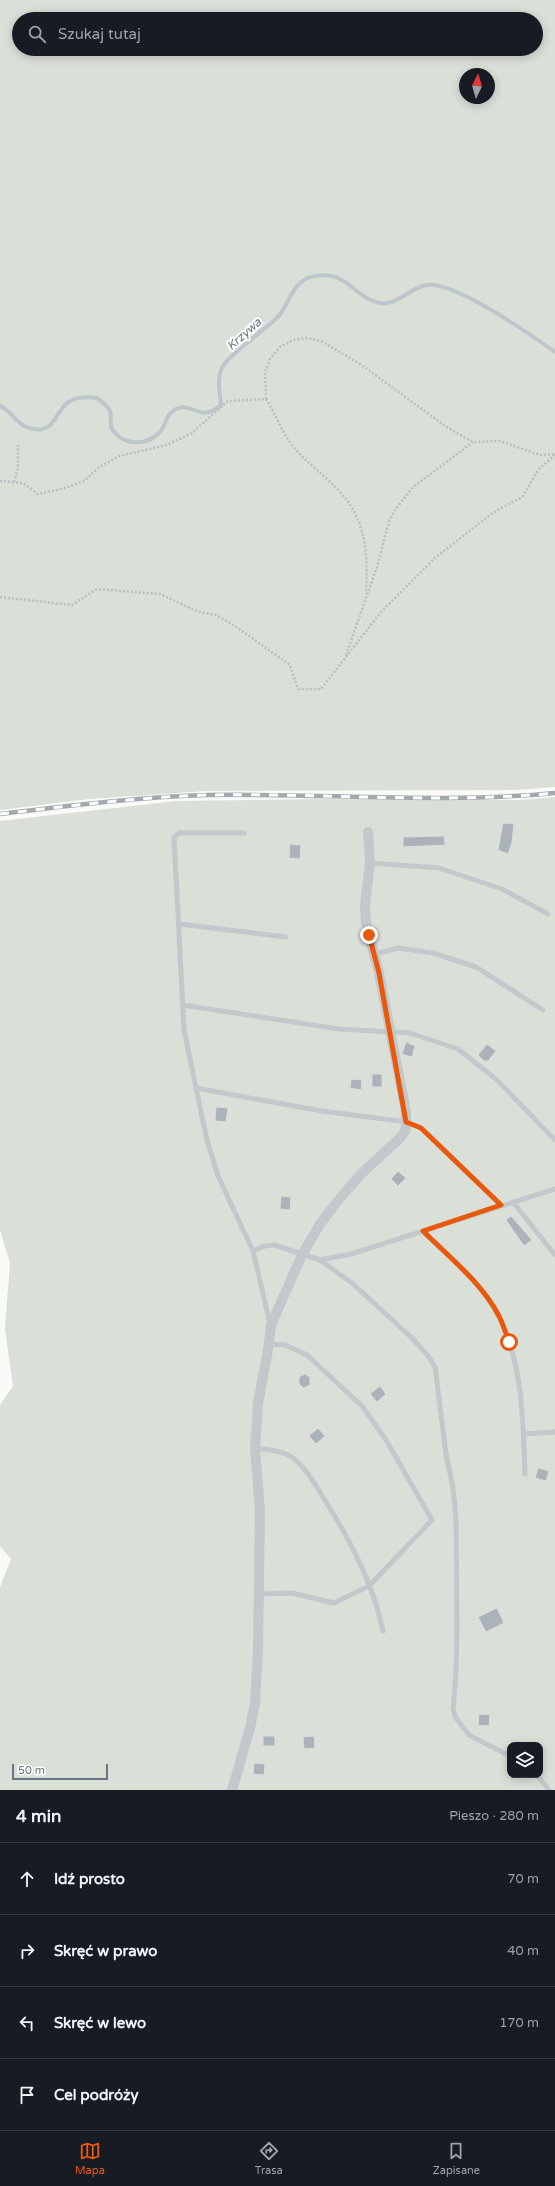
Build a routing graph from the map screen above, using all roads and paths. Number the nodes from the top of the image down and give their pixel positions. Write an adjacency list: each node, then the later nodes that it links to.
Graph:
1 (266, 399): 2 (path); 6 (path); 8 (path)
2 (472, 442): 4 (path); 8 (path)
3 (18, 445): 6 (path)
4 (555, 455): 9 (path)
5 (0, 481): 6 (path)
6 (14, 482)
7 (0, 597): 9 (path)
8 (366, 598): 9 (path)
9 (346, 657)
10 (368, 832): 12 (street)
11 (244, 833): 14 (lane)
12 (370, 863): 13 (lane); 16 (street)
13 (548, 914)
14 (179, 924): 15 (lane); 17 (lane)
15 (286, 937)
16 (375, 954): 18 (lane); 19 (street)
17 (183, 1005): 19 (lane); 20 (lane)
18 (543, 1010)
19 (390, 1031): 21 (street); 22 (lane)
20 (196, 1088): 21 (lane); 27 (lane)
21 (406, 1122): 25 (lane); 29 (street)
22 (555, 1140)
23 (555, 1189): 24 (lane)
24 (513, 1202): 25 (lane); 28 (lane)
25 (501, 1205): 26 (lane)
26 (423, 1231): 30 (lane); 34 (lane)
27 (253, 1251): 29 (lane); 31 (lane)
28 (555, 1254)
29 (302, 1255): 30 (lane); 31 (street)
30 (320, 1260): 40 (lane)
31 (271, 1324): 32 (street)
32 (269, 1344): 35 (street); 37 (lane)
33 (555, 1432): 34 (lane)
34 (524, 1434): 36 (lane)
35 (255, 1448): 37 (lane); 38 (street)
36 (525, 1474)
37 (369, 1586): 38 (lane); 39 (lane)
38 (259, 1594): 42 (street)
39 (384, 1630)
40 (507, 1754)
41 (539, 1778): 43 (lane)
42 (232, 1790)
43 (549, 1790)

